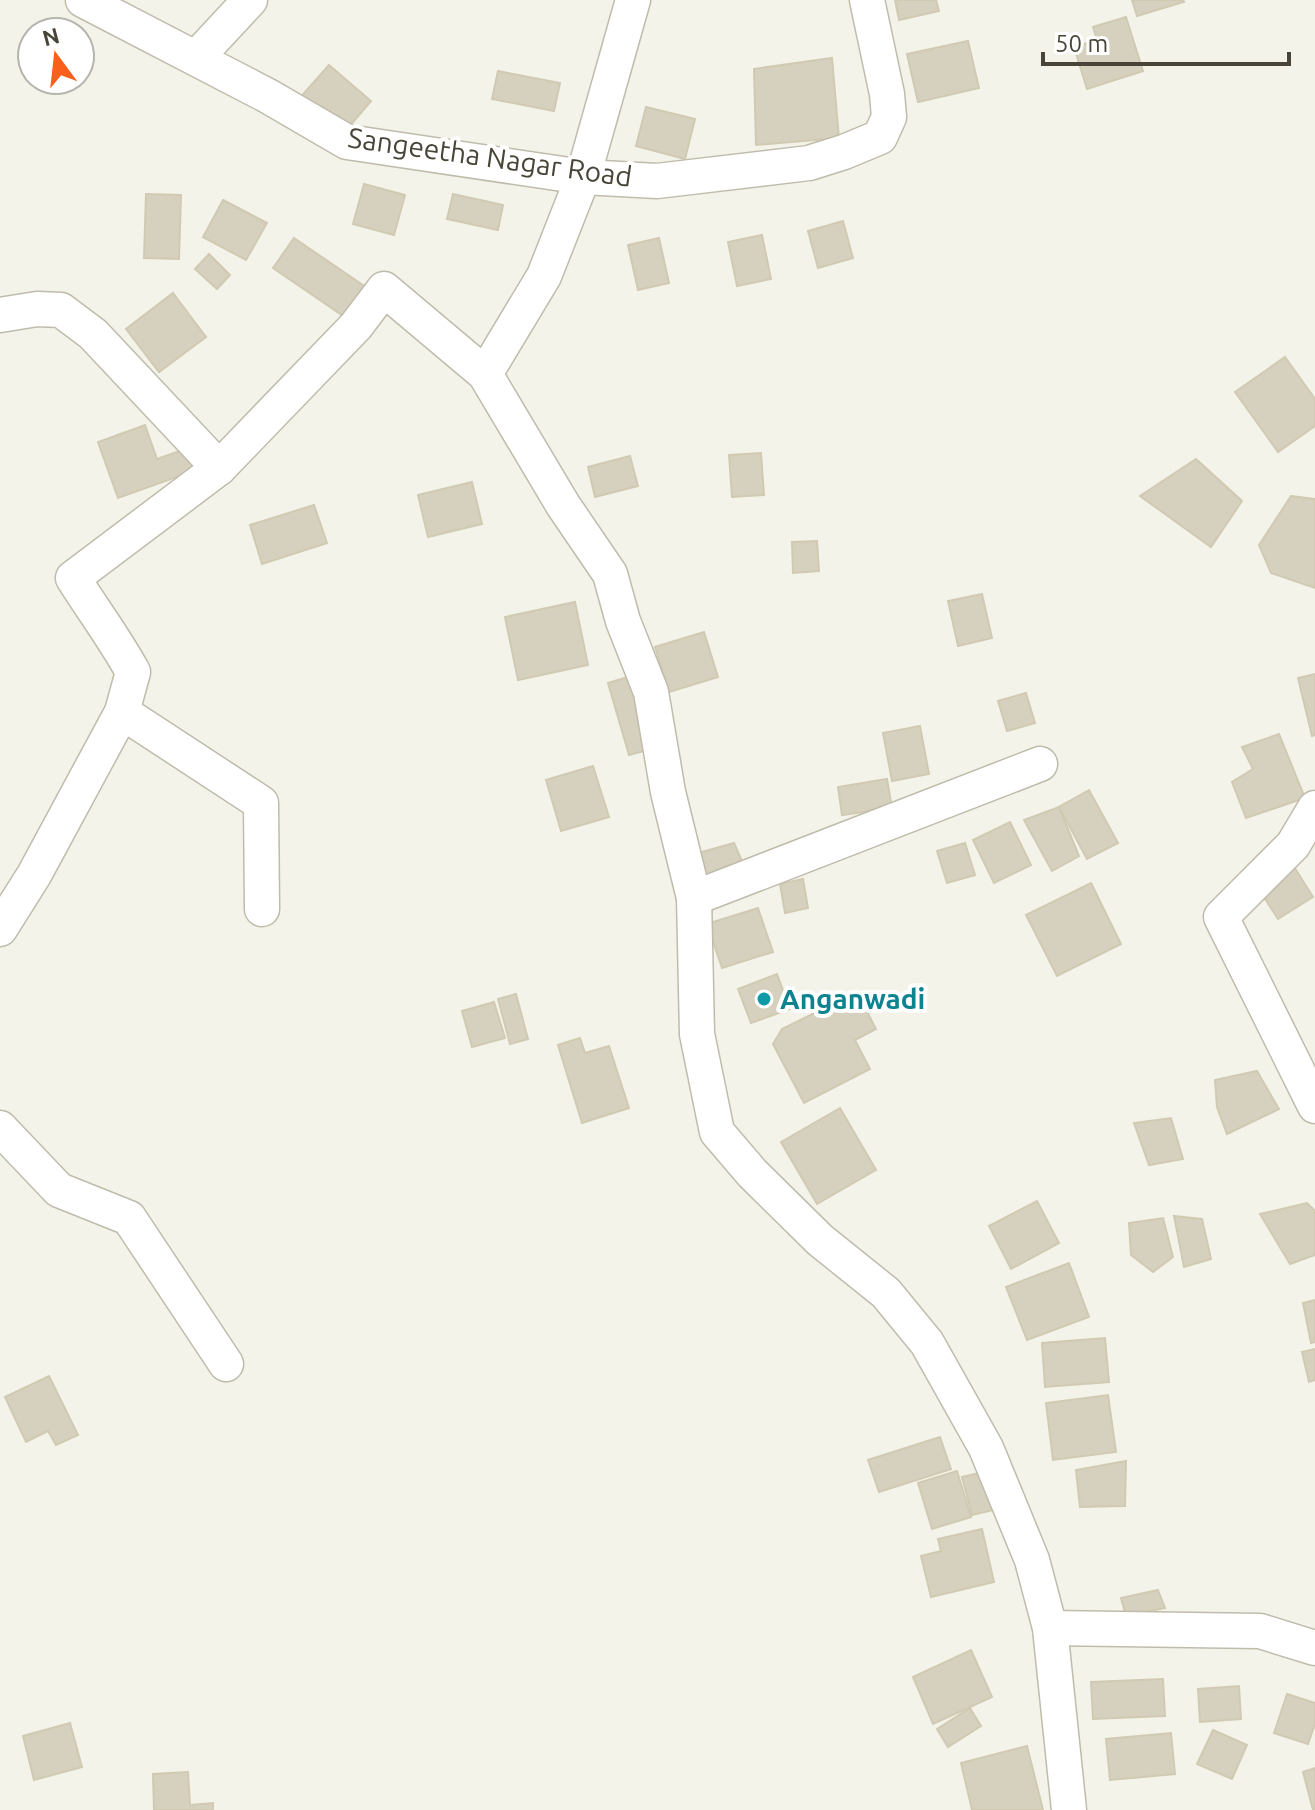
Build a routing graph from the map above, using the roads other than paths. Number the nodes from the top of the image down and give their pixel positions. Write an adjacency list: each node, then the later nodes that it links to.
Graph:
1 (83, 0): 5 (street, Sangeetha Nagar Road)
2 (250, 0): 5 (street)
3 (633, 0): 6 (street)
4 (867, 0): 6 (street, Sangeetha Nagar Road)
5 (196, 58): 6 (street, Sangeetha Nagar Road)
6 (583, 177): 8 (street)
7 (0, 315): 9 (street)
8 (485, 374): 9 (street); 13 (street)
9 (219, 468): 10 (street)
10 (122, 712): 14 (street); 15 (street)
11 (1040, 764): 13 (street)
12 (1315, 808): 16 (street)
13 (694, 898): 19 (street)
14 (262, 909)
15 (0, 929)
16 (1315, 1106)
17 (0, 1128): 18 (street)
18 (226, 1364)
19 (1050, 1628): 20 (street); 21 (street)
20 (1315, 1648)
21 (1069, 1810)

